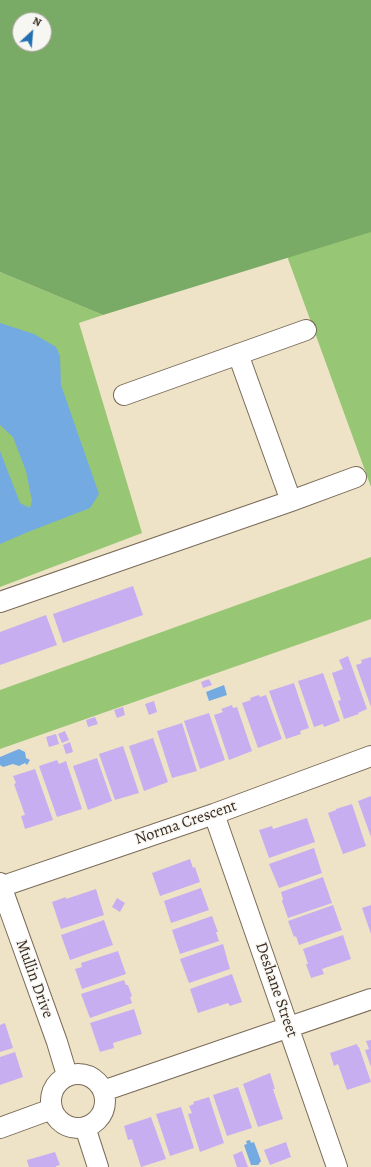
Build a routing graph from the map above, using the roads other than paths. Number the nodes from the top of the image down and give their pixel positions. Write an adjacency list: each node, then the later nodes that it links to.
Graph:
1 (306, 330): 2 (street)
2 (238, 354): 3 (street); 5 (street)
3 (124, 395)
4 (356, 477): 5 (street)
5 (291, 502): 6 (street)
6 (0, 602)
7 (371, 756): 8 (street, Norma Crescent)
8 (214, 814): 9 (street, Norma Crescent); 11 (street, Deshane Street)
9 (0, 886): 12 (street, Mullin Drive)
10 (371, 999): 11 (street)
11 (289, 1027): 13 (street); 18 (street, Deshane Street)
12 (68, 1076): 13 (street); 14 (street)
13 (103, 1091): 15 (street)
14 (52, 1109): 15 (street); 16 (street)
15 (84, 1127): 17 (street)
16 (0, 1128)
17 (98, 1167)
18 (337, 1167)

